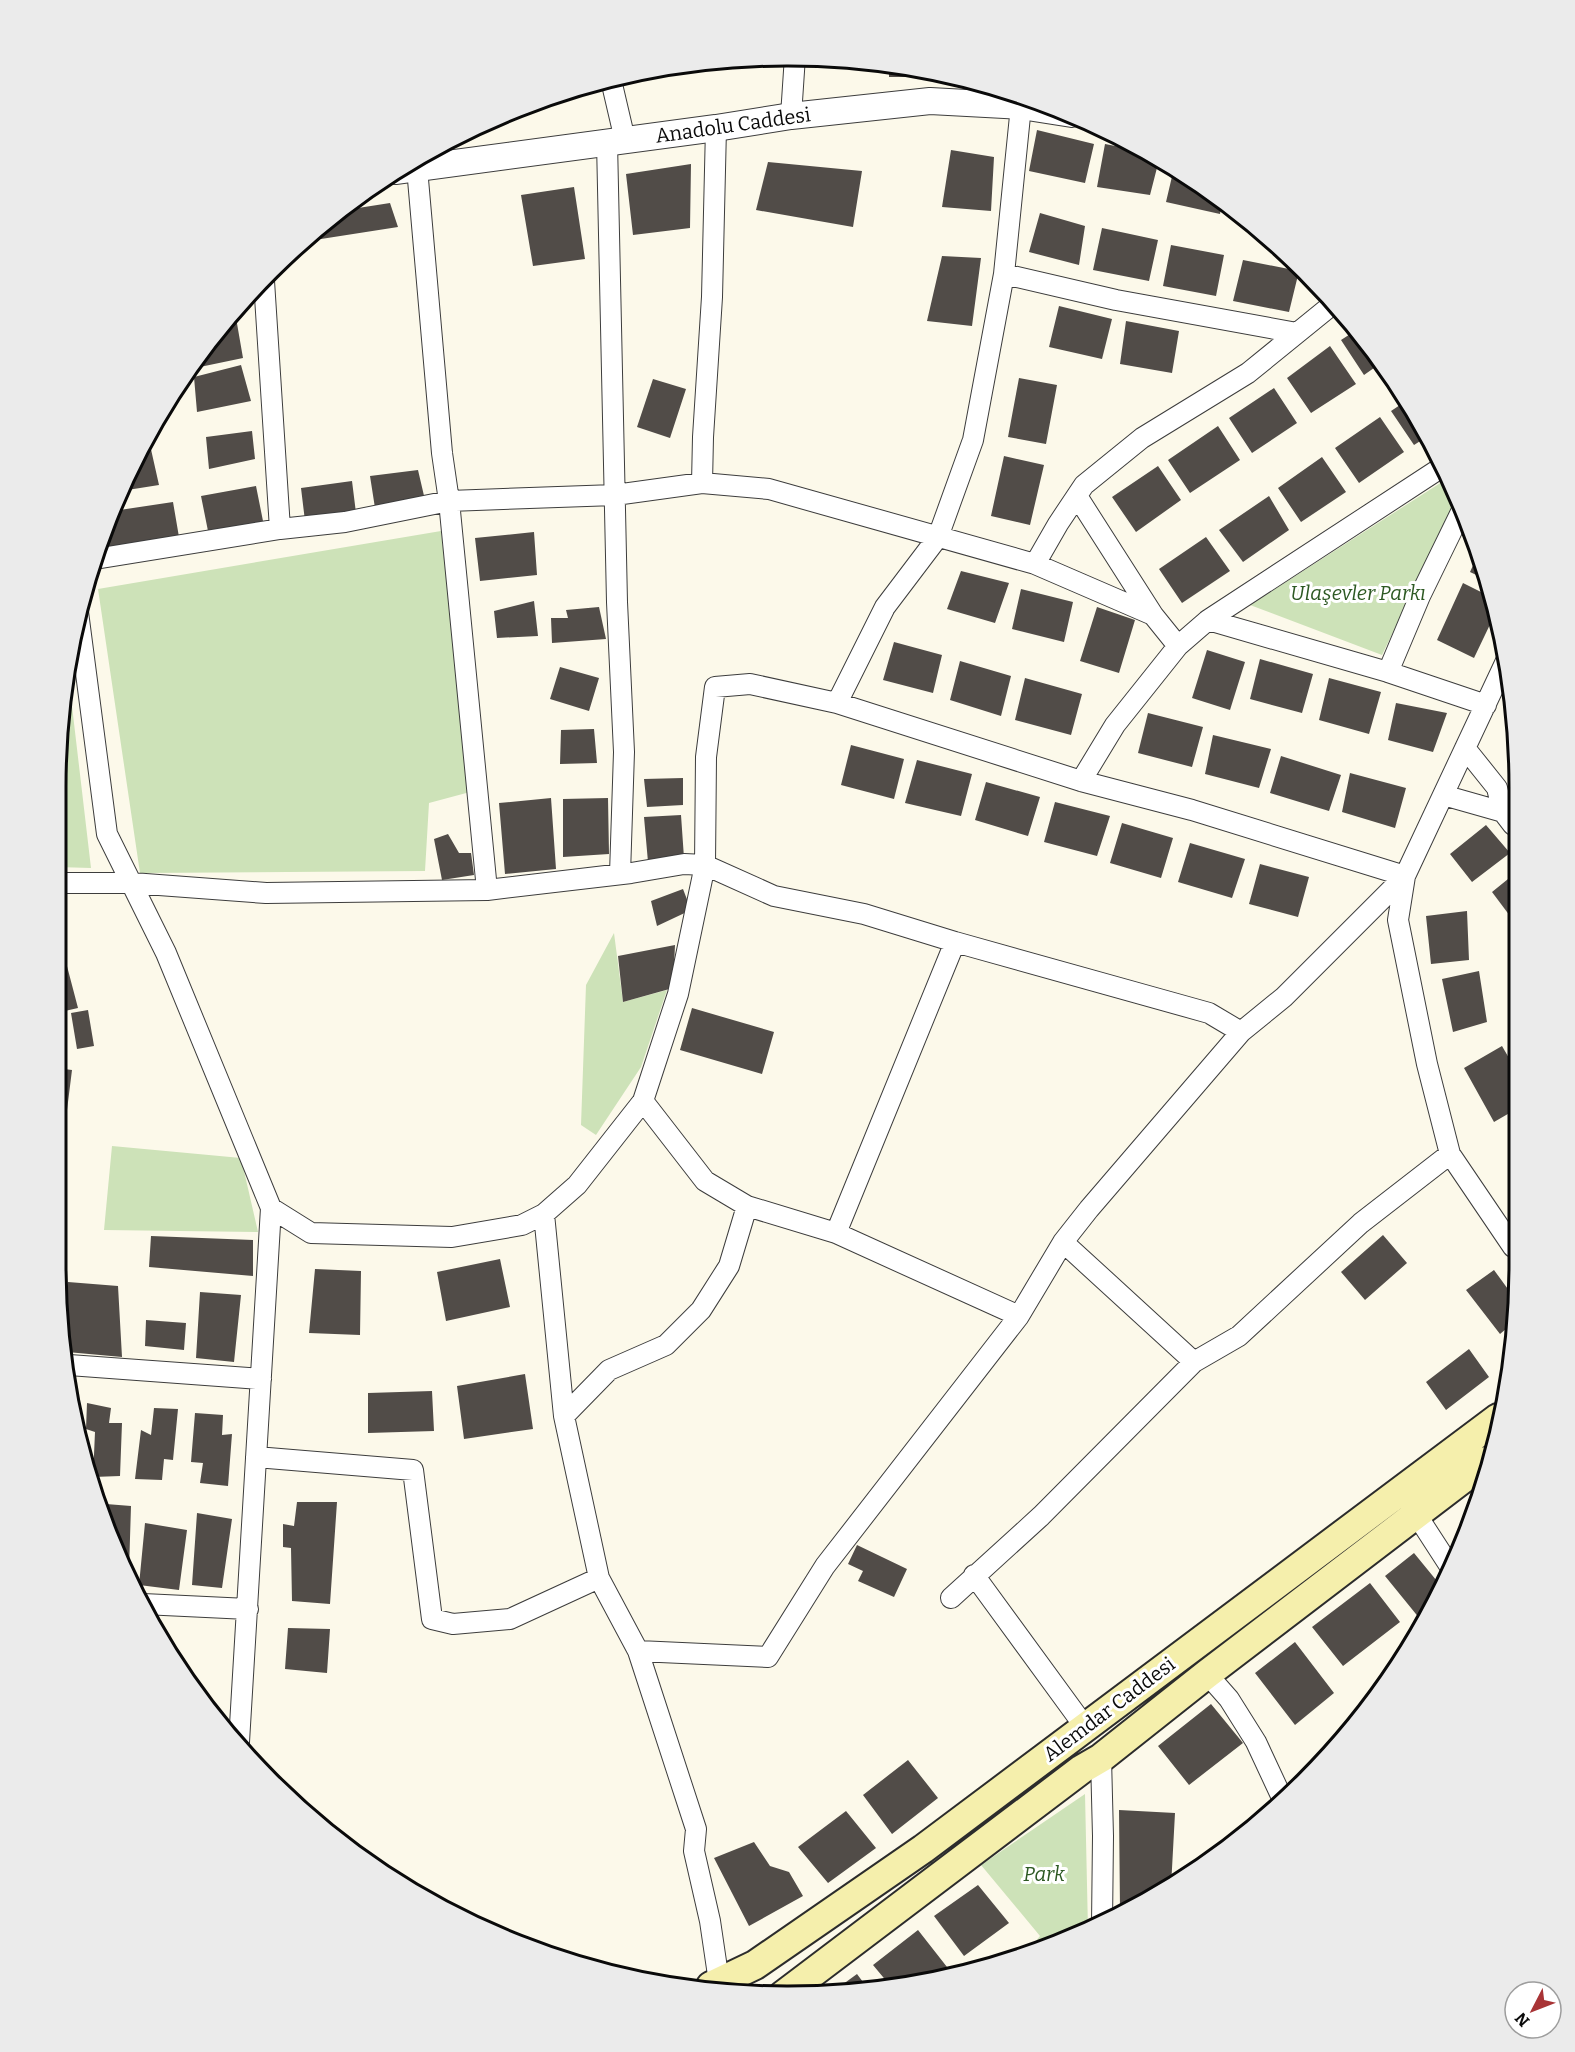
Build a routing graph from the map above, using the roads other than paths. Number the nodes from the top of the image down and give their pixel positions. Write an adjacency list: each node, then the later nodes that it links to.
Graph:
1 (794, 66): 5 (street)
2 (612, 88): 7 (street)
3 (1021, 106): 4 (street, Anadolu Caddesi); 5 (street, Anadolu Caddesi); 10 (street)
4 (1027, 107)
5 (791, 116): 6 (street, Anadolu Caddesi)
6 (716, 128): 7 (street, Anadolu Caddesi); 15 (street)
7 (616, 141): 8 (street, Anadolu Caddesi); 16 (street)
8 (419, 168)
9 (407, 176): 18 (street)
10 (1004, 274): 13 (street); 21 (street)
11 (265, 291): 20 (street)
12 (1327, 309): 13 (street)
13 (1297, 333): 17 (street)
14 (1436, 471): 25 (street)
15 (702, 483): 16 (street); 21 (street)
16 (615, 495): 18 (street); 37 (street)
17 (1077, 496): 23 (street); 24 (street)
18 (449, 501): 20 (street); 41 (street)
19 (1457, 520): 28 (street)
20 (280, 529): 22 (street)
21 (938, 537): 23 (street); 30 (street)
22 (104, 558)
23 (1035, 564): 24 (street)
24 (1154, 615): 27 (street)
25 (1208, 620): 27 (street); 28 (street)
26 (82, 640): 40 (street)
27 (1178, 646): 33 (street)
28 (1388, 672): 31 (street)
29 (1500, 674): 31 (street)
30 (837, 703): 33 (street); 36 (street)
31 (1485, 705): 32 (street)
32 (1465, 748): 34 (street); 35 (street)
33 (1081, 781): 38 (street)
34 (1443, 795): 35 (street); 38 (street)
35 (1508, 819)
36 (705, 865): 37 (street); 42 (street); 44 (street)
37 (620, 874): 41 (street)
38 (1405, 876): 43 (street); 45 (street)
39 (66, 883): 40 (street)
40 (132, 883): 41 (street); 47 (street)
41 (487, 890)
42 (954, 942): 43 (street); 49 (street)
43 (1241, 1032): 51 (street)
44 (643, 1101): 46 (street); 48 (street)
45 (1450, 1154): 50 (street); 53 (street)
46 (747, 1206): 49 (street); 56 (street)
47 (270, 1208): 48 (street); 55 (street)
48 (544, 1214): 56 (street)
49 (836, 1233): 52 (street)
50 (1509, 1241)
51 (1063, 1242): 52 (street); 53 (street)
52 (1019, 1317): 67 (street)
53 (1194, 1362): 62 (street)
54 (73, 1365): 55 (street)
55 (261, 1379): 58 (street)
56 (564, 1416): 63 (street)
57 (1491, 1424): 69 (main road, Alemdar Caddesi)
58 (256, 1457): 63 (street); 66 (street)
59 (1480, 1466): 60 (main road, Alemdar Caddesi)
60 (1416, 1514): 61 (street); 68 (main road, Alemdar Caddesi)
61 (1446, 1560)
62 (974, 1575): 64 (street); 69 (street)
63 (599, 1578): 67 (street)
64 (951, 1598)
65 (151, 1604): 66 (street)
66 (248, 1609): 70 (street)
67 (638, 1651): 74 (street)
68 (1207, 1674): 71 (main road, Alemdar Caddesi); 72 (street)
69 (1085, 1727): 75 (main road, Alemdar Caddesi)
70 (240, 1733)
71 (1101, 1758): 73 (street); 76 (main road, Alemdar Caddesi)
72 (1279, 1792)
73 (1102, 1914)
74 (718, 1982)
75 (725, 1983)
76 (796, 1986)

